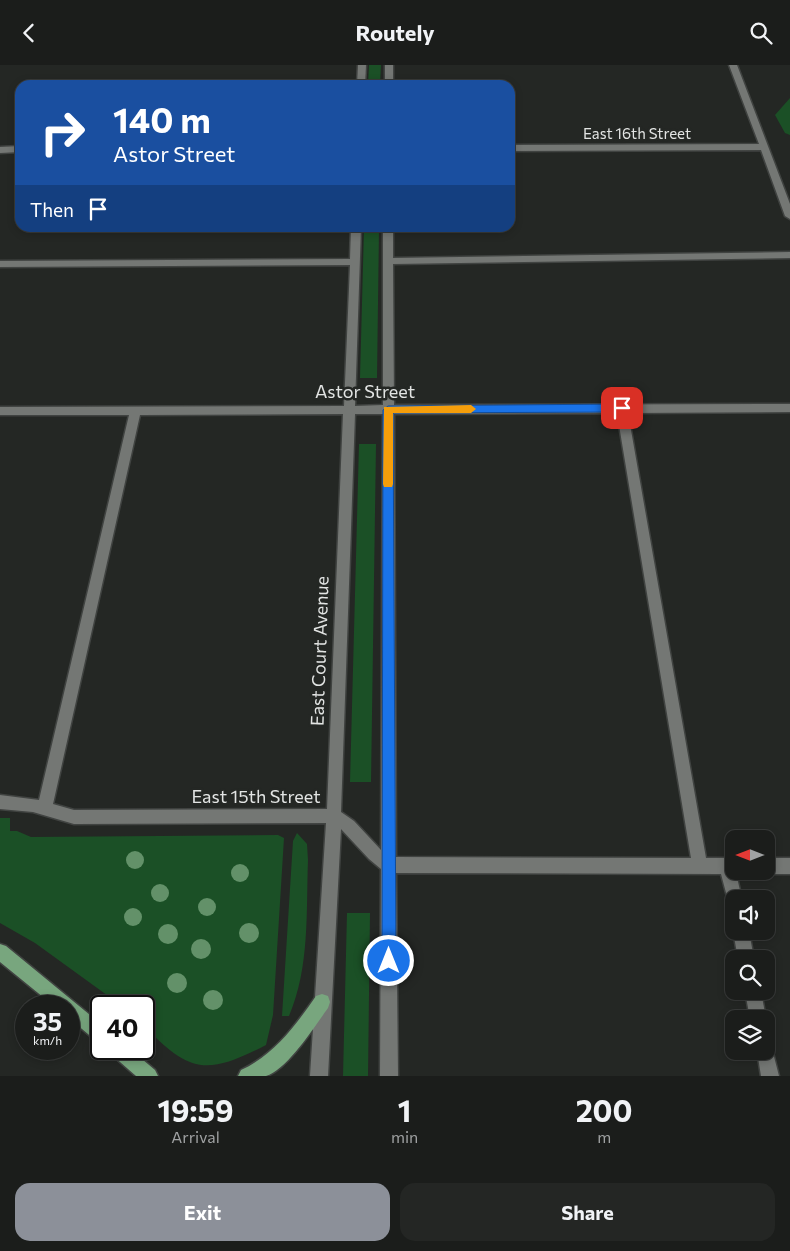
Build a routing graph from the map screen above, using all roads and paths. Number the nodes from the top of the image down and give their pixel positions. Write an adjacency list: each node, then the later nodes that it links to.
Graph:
1 (362, 65): 4 (street)
2 (388, 65): 5 (street)
3 (732, 65): 6 (street)
4 (361, 80)
5 (388, 80)
6 (764, 147): 7 (street, East 16th Street); 10 (street)
7 (515, 148)
8 (0, 149): 9 (street)
9 (15, 149)
10 (790, 216)
11 (356, 232): 15 (street, East Court Avenue)
12 (388, 232): 14 (street)
13 (790, 255): 14 (street)
14 (388, 261): 20 (street)
15 (355, 262): 16 (street); 19 (street, East Court Avenue)
16 (0, 264)
17 (622, 408): 18 (street, Astor Street); 20 (street, Astor Street); 27 (street)
18 (790, 408)
19 (348, 410): 20 (street, Astor Street); 22 (street, Astor Street); 25 (street, East Court Avenue)
20 (388, 410): 26 (street)
21 (0, 411): 22 (street, Astor Street)
22 (135, 411): 24 (street)
23 (0, 802): 24 (street, East 15th Street)
24 (44, 809): 25 (street, East 15th Street)
25 (334, 816): 26 (street, East 15th Street); 32 (street, East Court Avenue)
26 (389, 865): 27 (street); 39 (street)
27 (700, 866): 28 (street)
28 (725, 866)
29 (775, 866): 30 (street)
30 (790, 866)
31 (0, 952): 33 (main road)
32 (322, 1002): 37 (main road); 38 (street, East Court Avenue)
33 (90, 1025)
34 (131, 1060): 36 (main road)
35 (767, 1060): 40 (street)
36 (151, 1076)
37 (247, 1076)
38 (319, 1076)
39 (389, 1076)
40 (770, 1076)

